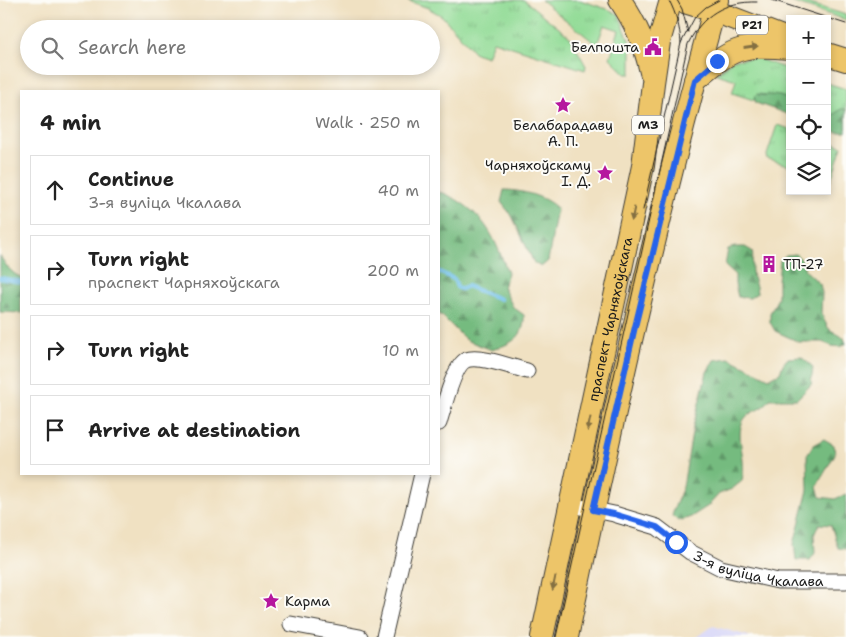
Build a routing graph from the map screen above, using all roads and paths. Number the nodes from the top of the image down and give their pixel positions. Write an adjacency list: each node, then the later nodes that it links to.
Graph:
1 (620, 0): 10 (main road)
2 (671, 0): 10 (main road, праспект Чарняхоўскага / М3)
3 (678, 0): 4 (main road, Р21)
4 (715, 5): 5 (main road, Р21); 9 (main road, праспект Чарняхоўскага / М3)
5 (786, 38)
6 (786, 48): 9 (main road, one-way to 6)
7 (831, 55): 8 (main road)
8 (846, 60)
9 (695, 80): 15 (main road, праспект Чарняхоўскага / М3)
10 (653, 83): 14 (main road, праспект Чарняхоўскага / М3, one-way to 14)
11 (527, 370): 12 (street)
12 (440, 420)
13 (422, 475): 19 (street)
14 (571, 505): 15 (street, 3-я вуліца Чкалава); 20 (main road, праспект Чарняхоўскага / М3, one-way to 20)
15 (593, 510): 16 (street, 3-я вуліца Чкалава); 21 (main road, праспект Чарняхоўскага / М3)
16 (846, 581)
17 (291, 624): 18 (street)
18 (360, 637)
19 (384, 637)
20 (542, 637)
21 (566, 637)

